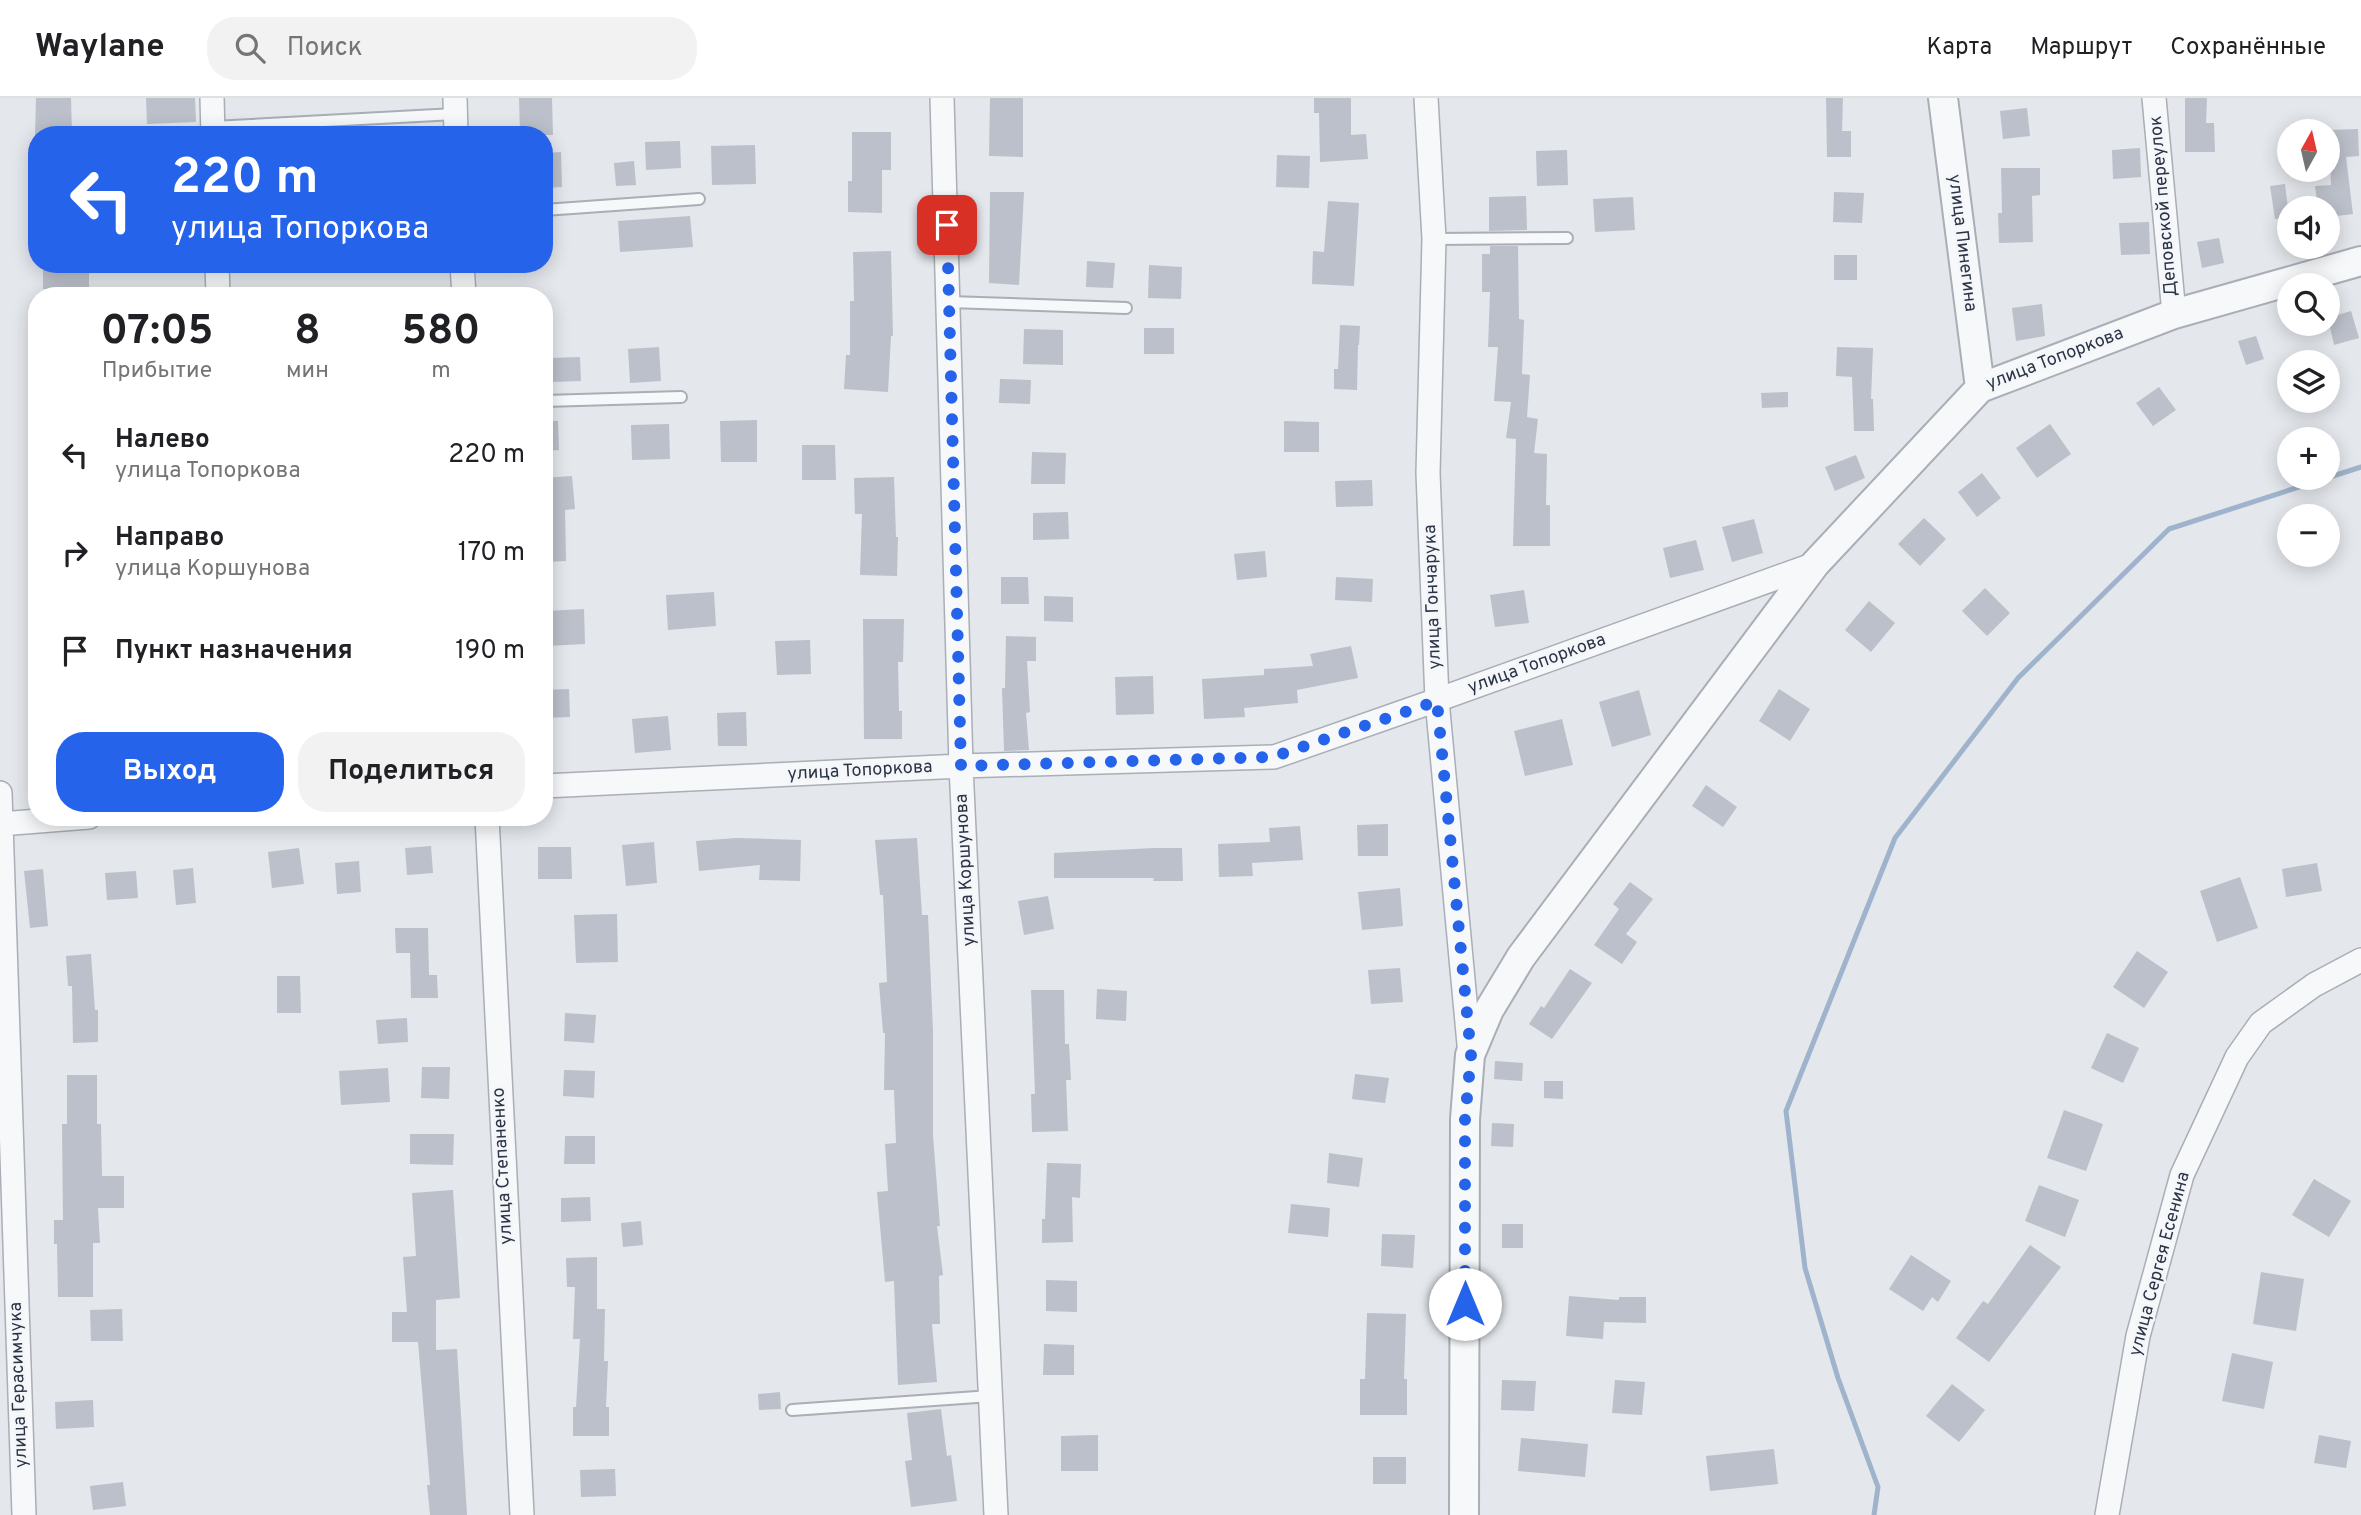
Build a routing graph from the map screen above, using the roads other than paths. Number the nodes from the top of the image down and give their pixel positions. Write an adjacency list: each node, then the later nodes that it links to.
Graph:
1 (212, 98): 7 (street)
2 (942, 98): 14 (street, улица Коршунова)
3 (1426, 98): 12 (street, улица Гончарука)
4 (1943, 98): 17 (street, улица Пинегина)
5 (2154, 98): 16 (street, Деповской переулок)
6 (455, 116): 8 (lane)
7 (213, 126)
8 (294, 126)
9 (699, 199): 10 (lane)
10 (553, 209)
11 (1567, 238): 12 (lane)
12 (1434, 239): 21 (street, улица Гончарука)
13 (2361, 261): 16 (street, улица Топоркова)
14 (949, 302): 15 (lane); 22 (street, улица Коршунова)
15 (1126, 308)
16 (2174, 314): 17 (street, улица Топоркова)
17 (1980, 388): 20 (street, улица Топоркова)
18 (681, 397): 19 (lane)
19 (553, 401)
20 (1815, 564): 21 (street, улица Топоркова); 29 (street, улица Топоркова)
21 (1437, 701): 22 (street, улица Топоркова); 29 (street, улица Гончарука)
22 (961, 766): 23 (street, улица Топоркова); 30 (street, улица Коршунова)
23 (553, 786)
24 (0, 793): 26 (street, улица Герасимчука)
25 (28, 822): 26 (street)
26 (1, 824): 32 (street, улица Герасимчука)
27 (487, 826): 33 (street, улица Степаненко)
28 (2361, 960): 36 (street, улица Сергея Есенина)
29 (1471, 1055): 35 (street, улица Гончарука)
30 (991, 1396): 31 (lane); 34 (street, улица Коршунова)
31 (792, 1410)
32 (24, 1515)
33 (522, 1515)
34 (996, 1515)
35 (1464, 1515)
36 (2107, 1515)

